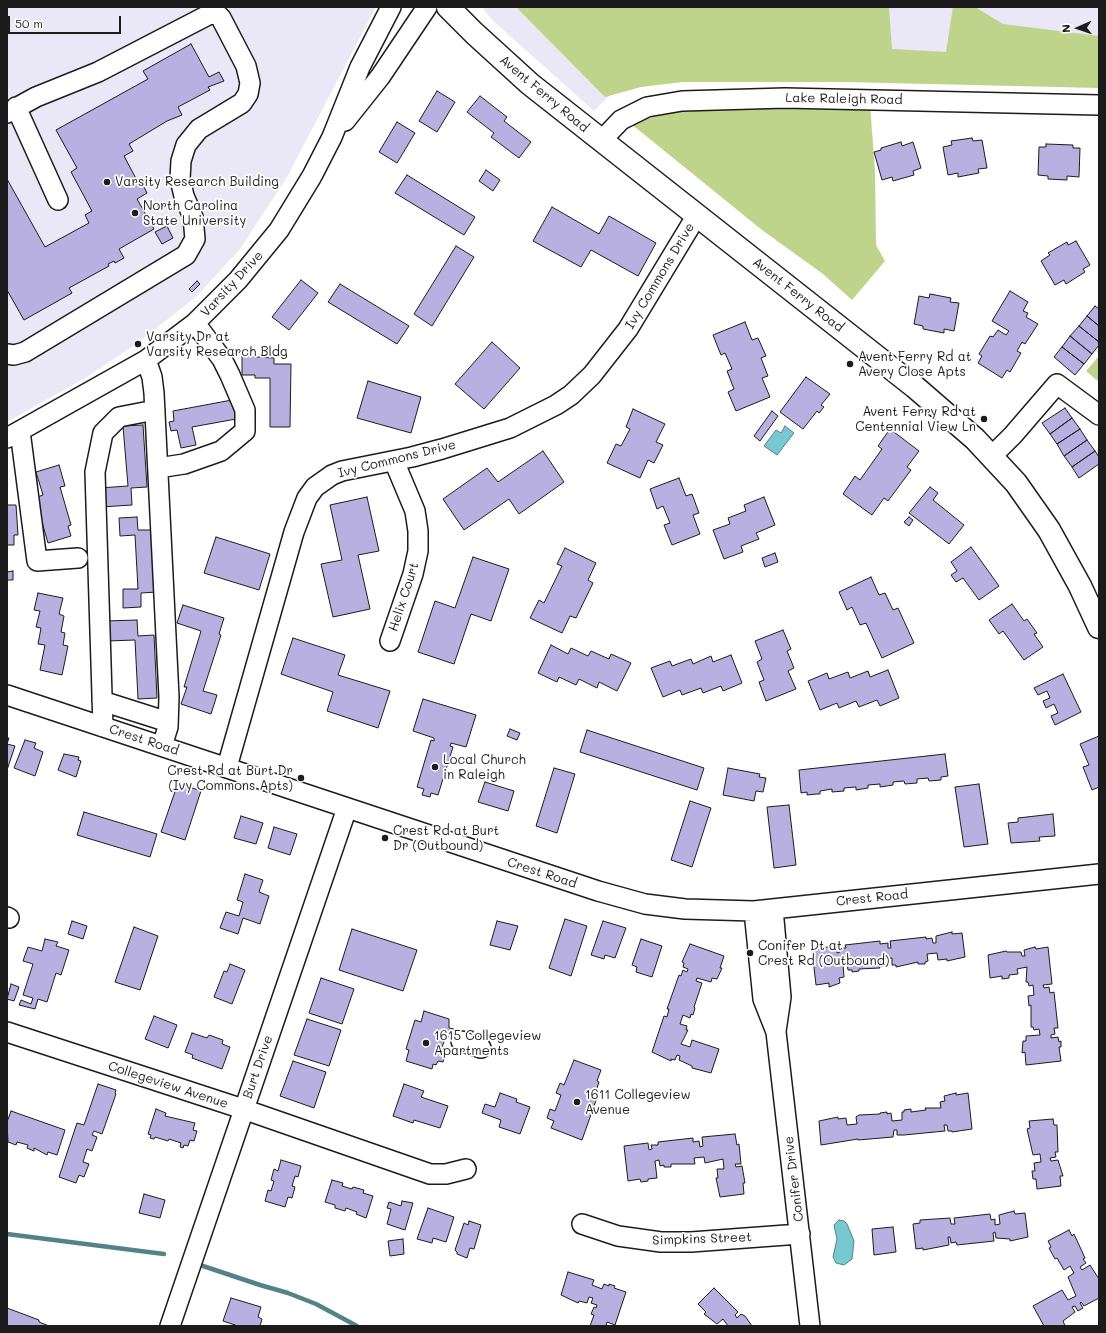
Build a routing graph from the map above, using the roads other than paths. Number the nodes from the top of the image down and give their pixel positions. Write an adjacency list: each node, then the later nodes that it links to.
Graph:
1 (391, 7): 6 (street, Varsity Drive)
2 (427, 7): 6 (street, Varsity Drive)
3 (448, 7): 7 (main road, Avent Ferry Road)
4 (1099, 105): 7 (street, Lake Raleigh Road)
5 (11, 110): 8 (street); 11 (street)
6 (332, 137): 10 (street, Varsity Drive)
7 (601, 141): 9 (main road, Avent Ferry Road)
8 (58, 200)
9 (697, 215): 16 (main road, Avent Ferry Road); 17 (street, Ivy Commons Drive)
10 (195, 322): 12 (street, Varsity Drive); 18 (street)
11 (7, 354)
12 (146, 360): 13 (street); 15 (street, Varsity Drive)
13 (155, 410): 18 (street); 23 (street)
14 (1099, 415): 16 (street)
15 (13, 434): 19 (street)
16 (992, 456): 20 (main road, Avent Ferry Road)
17 (394, 461): 21 (street, Helix Court); 27 (street, Ivy Commons Drive)
18 (158, 468): 24 (street)
19 (78, 558)
20 (1099, 627)
21 (390, 641)
22 (7, 695): 25 (street, Crest Road)
23 (102, 701): 24 (street); 25 (street)
24 (168, 722): 26 (street)
25 (103, 726): 26 (street, Crest Road)
26 (162, 746): 27 (street, Crest Road)
27 (227, 767): 28 (street, Crest Road)
28 (347, 808): 31 (street, Crest Road); 36 (street, Burt Drive)
29 (1099, 874): 30 (street, Crest Road)
30 (772, 909): 31 (street, Crest Road); 33 (street, Conifer Drive)
31 (754, 911): 33 (street, Conifer Drive)
32 (7, 1032): 36 (street, Collegeview Avenue)
33 (776, 1032): 39 (street, Conifer Drive)
34 (461, 1041): 35 (street)
35 (481, 1048)
36 (243, 1109): 37 (street, Collegeview Avenue); 40 (street, Burt Drive)
37 (466, 1169)
38 (582, 1224): 39 (street, Simpkins Street)
39 (800, 1234): 41 (street, Conifer Drive)
40 (170, 1326)
41 (810, 1326)

